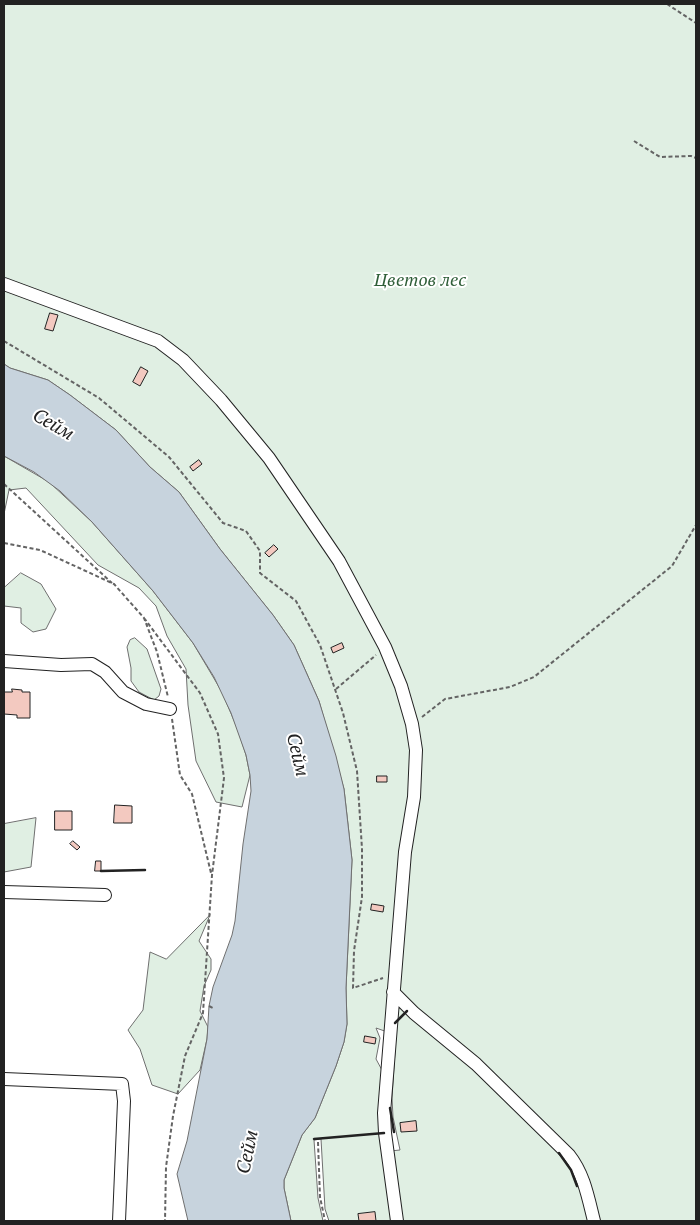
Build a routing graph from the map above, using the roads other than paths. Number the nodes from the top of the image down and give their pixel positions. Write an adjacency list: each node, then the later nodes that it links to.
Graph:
1 (4, 284): 6 (street)
2 (4, 661): 3 (street)
3 (170, 709)
4 (4, 892): 5 (street)
5 (105, 895)
6 (393, 992): 9 (street); 10 (street)
7 (4, 1079): 8 (street)
8 (119, 1221)
9 (397, 1221)
10 (594, 1221)

